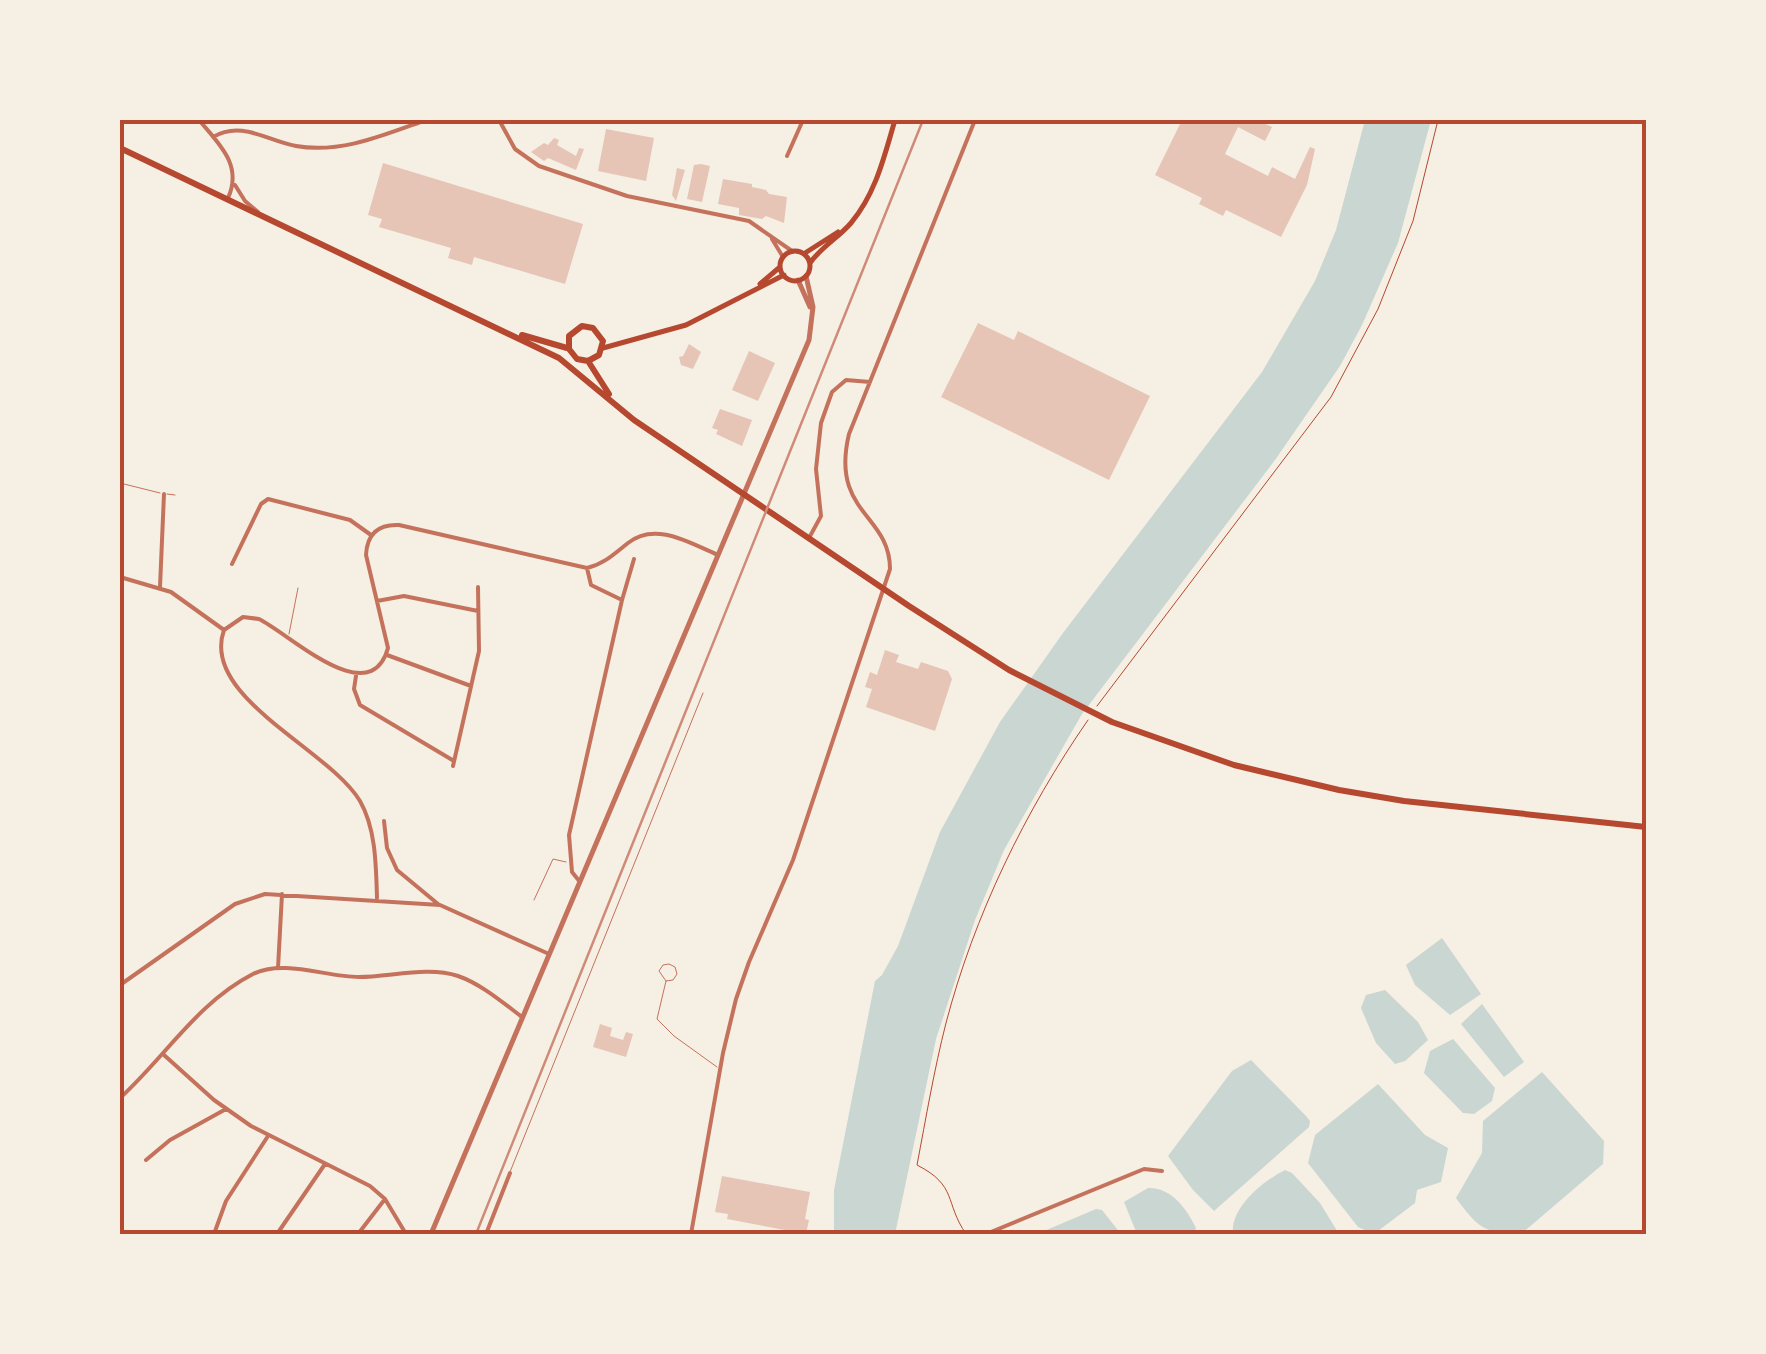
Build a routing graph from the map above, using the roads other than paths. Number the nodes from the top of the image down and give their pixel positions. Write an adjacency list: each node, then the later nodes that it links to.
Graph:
1 (200, 120): 7 (street)
2 (426, 120): 7 (street)
3 (499, 120): 14 (street)
4 (802, 120): 9 (street)
5 (895, 120): 12 (main road)
6 (975, 120): 33 (street)
7 (213, 136): 10 (street)
8 (120, 148): 11 (main road)
9 (788, 156)
10 (234, 184): 11 (street); 13 (street)
11 (228, 199): 13 (main road)
12 (855, 217): 16 (main road); 18 (main road)
13 (270, 220): 25 (main road)
14 (770, 236): 15 (street); 17 (street)
15 (792, 251): 16 (main road); 17 (main road)
16 (804, 254): 18 (main road)
17 (783, 256): 19 (main road)
18 (810, 262): 21 (main road)
19 (780, 267): 20 (main road); 23 (main road)
20 (784, 275): 22 (main road); 23 (main road)
21 (806, 276): 22 (main road); 24 (street)
22 (798, 280): 24 (street)
23 (746, 294): 29 (main road)
24 (812, 320): 40 (street)
25 (506, 331): 27 (main road); 34 (main road)
26 (570, 336): 27 (main road); 28 (main road); 31 (main road)
27 (535, 338): 31 (main road)
28 (602, 338): 29 (main road); 30 (main road)
29 (624, 341): 30 (main road)
30 (603, 348): 32 (main road)
31 (569, 349): 32 (main road)
32 (591, 360): 34 (main road)
33 (870, 382): 39 (street); 71 (street)
34 (627, 414): 39 (main road)
35 (120, 483): 36 (lane)
36 (164, 494): 37 (lane); 46 (street)
37 (175, 495)
38 (371, 535): 42 (street); 43 (street); 49 (street)
39 (809, 538): 58 (main road)
40 (719, 556): 43 (street); 60 (street)
41 (634, 560): 48 (street)
42 (232, 564)
43 (587, 568): 48 (street)
44 (120, 578): 46 (street)
45 (478, 587): 50 (street)
46 (160, 588): 51 (street)
47 (298, 588): 52 (lane)
48 (622, 600): 59 (street)
49 (377, 601): 50 (street); 53 (street)
50 (478, 611): 55 (street)
51 (224, 630): 52 (street); 62 (street)
52 (288, 637): 54 (street)
53 (387, 654): 54 (street); 55 (street)
54 (356, 676): 55 (street)
55 (471, 686)
56 (703, 693): 78 (lane)
57 (384, 822): 64 (street)
58 (1646, 827)
59 (570, 861): 60 (street); 63 (lane)
60 (580, 882): 65 (street)
61 (282, 894): 62 (street); 66 (street); 68 (street)
62 (377, 899): 64 (street)
63 (534, 900)
64 (440, 905): 65 (street)
65 (549, 954): 69 (street)
66 (278, 968): 69 (street); 70 (street)
67 (666, 981): 71 (lane)
68 (120, 984)
69 (522, 1017): 84 (street)
70 (164, 1055): 72 (street); 73 (street)
71 (720, 1069): 86 (street)
72 (120, 1098)
73 (226, 1109): 74 (street); 75 (street)
74 (268, 1136): 76 (street); 80 (street)
75 (146, 1160)
76 (326, 1162): 79 (street); 81 (street)
77 (1162, 1171): 87 (street)
78 (510, 1174): 85 (street)
79 (385, 1199): 82 (street); 83 (street)
80 (214, 1234)
81 (276, 1234)
82 (358, 1234)
83 (406, 1234)
84 (431, 1234)
85 (486, 1234)
86 (692, 1234)
87 (986, 1234)

